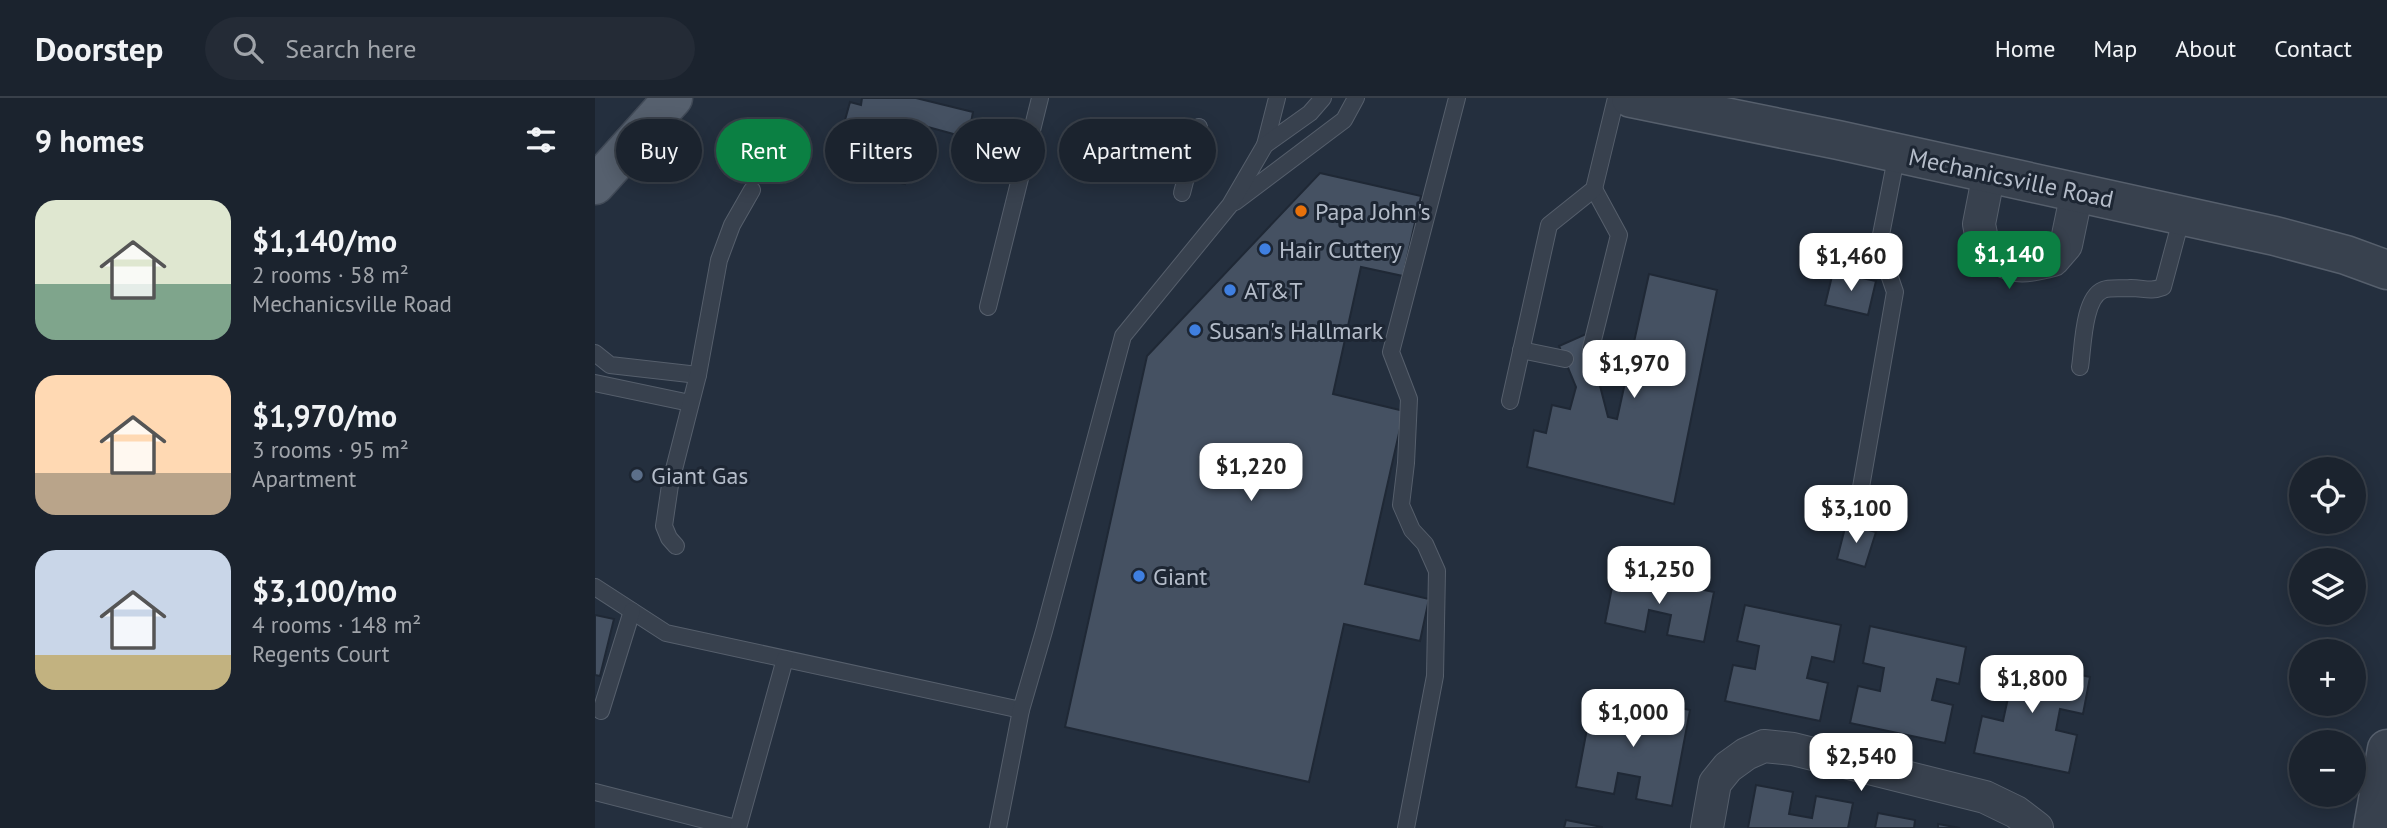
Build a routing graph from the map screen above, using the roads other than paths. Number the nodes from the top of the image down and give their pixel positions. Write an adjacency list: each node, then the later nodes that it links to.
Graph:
1 (673, 98): 13 (main road)
2 (1039, 98): 22 (lane)
3 (1277, 98): 10 (lane)
4 (1322, 98): 10 (lane)
5 (1356, 98): 19 (lane)
6 (1457, 98): 43 (lane)
7 (1616, 98): 15 (lane)
8 (1631, 98): 9 (street, Mechanicsville Road)
9 (1686, 104): 11 (street, Mechanicsville Road)
10 (1265, 145): 19 (lane)
11 (1896, 153): 12 (street, Mechanicsville Road); 32 (lane)
12 (1989, 173): 17 (street, Mechanicsville Road); 17 (street)
13 (597, 182)
14 (1185, 182): 18 (lane)
15 (1594, 189): 23 (lane); 24 (lane)
16 (752, 190): 28 (lane)
17 (2077, 192): 20 (street, Mechanicsville Road)
18 (1182, 193)
19 (1230, 205): 37 (lane)
20 (2182, 216): 21 (street, Mechanicsville Road); 27 (lane)
21 (2387, 270)
22 (988, 307)
23 (1591, 348)
24 (1521, 350): 26 (lane); 30 (lane)
25 (595, 353): 28 (lane)
26 (1565, 359)
27 (2080, 368)
28 (698, 375): 31 (lane)
29 (595, 383): 31 (lane)
30 (1510, 401)
31 (690, 403): 33 (lane)
32 (1860, 493)
33 (676, 546)
34 (595, 587): 35 (lane)
35 (632, 611): 36 (lane); 38 (lane)
36 (785, 659): 37 (lane); 41 (lane)
37 (1021, 710): 42 (lane)
38 (601, 711)
39 (2387, 749): 46 (street)
40 (595, 792): 41 (lane)
41 (737, 828)
42 (998, 828)
43 (1406, 828)
44 (1707, 828): 45 (street)
45 (2037, 828)
46 (2373, 828)

